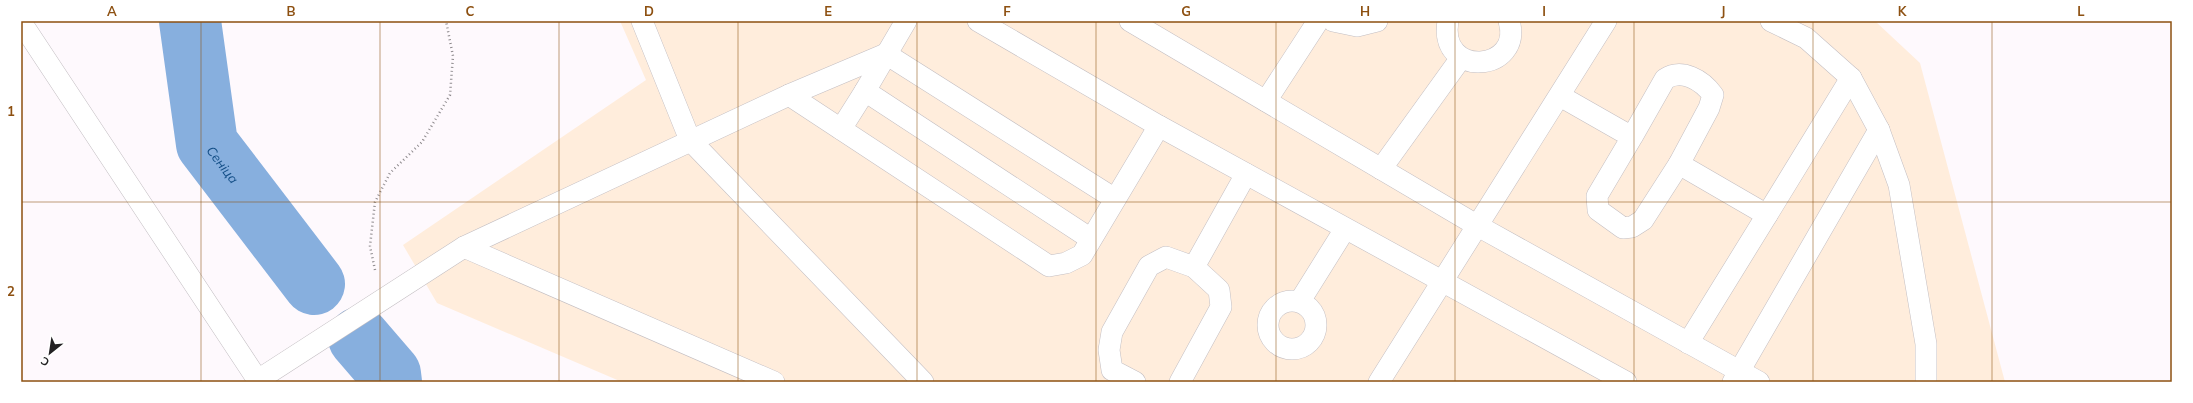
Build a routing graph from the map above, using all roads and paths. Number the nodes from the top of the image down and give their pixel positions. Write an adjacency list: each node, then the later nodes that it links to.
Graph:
1 (446, 21): 38 (path)
2 (642, 21): 26 (lane)
3 (906, 21): 15 (lane)
4 (978, 21): 14 (lane)
5 (1130, 21): 21 (lane)
6 (1318, 21): 21 (lane)
7 (1334, 21): 8 (lane)
8 (1378, 21)
9 (1448, 21): 16 (lane)
10 (1509, 21): 16 (lane)
11 (1606, 21): 20 (lane)
12 (1771, 21): 17 (lane)
13 (21, 22): 42 (lane)
14 (1008, 29): 22 (lane)
15 (886, 54): 18 (lane); 19 (lane); 30 (lane)
16 (1461, 58): 28 (lane)
17 (1851, 78): 24 (lane); 31 (lane)
18 (865, 91): 23 (lane); 34 (lane)
19 (789, 95): 23 (lane); 26 (lane)
20 (1560, 96): 25 (lane); 32 (lane)
21 (1266, 102): 28 (lane)
22 (1159, 126): 29 (lane); 30 (lane)
23 (841, 129): 34 (lane)
24 (1879, 130): 41 (lane); 50 (lane)
25 (1632, 136): 27 (lane); 27 (lane)
26 (690, 140): 35 (lane); 44 (lane)
27 (1679, 164): 31 (lane)
28 (1381, 169): 32 (lane)
29 (1246, 174): 33 (lane); 36 (lane)
30 (1115, 199): 34 (lane)
31 (1767, 215): 40 (lane)
32 (1478, 226): 37 (lane); 40 (lane)
33 (1345, 229): 37 (lane); 39 (lane)
34 (1091, 239)
35 (464, 247): 38 (lane); 43 (lane)
36 (1194, 267): 45 (lane); 46 (lane)
37 (1443, 281): 47 (lane); 48 (lane)
38 (382, 299): 42 (lane)
39 (1300, 301)
40 (1688, 343): 41 (lane)
41 (1735, 376): 49 (lane)
42 (258, 381)
43 (774, 382)
44 (923, 382)
45 (1136, 382)
46 (1180, 382)
47 (1379, 382)
48 (1626, 382)
49 (1758, 382)
50 (1926, 382)

